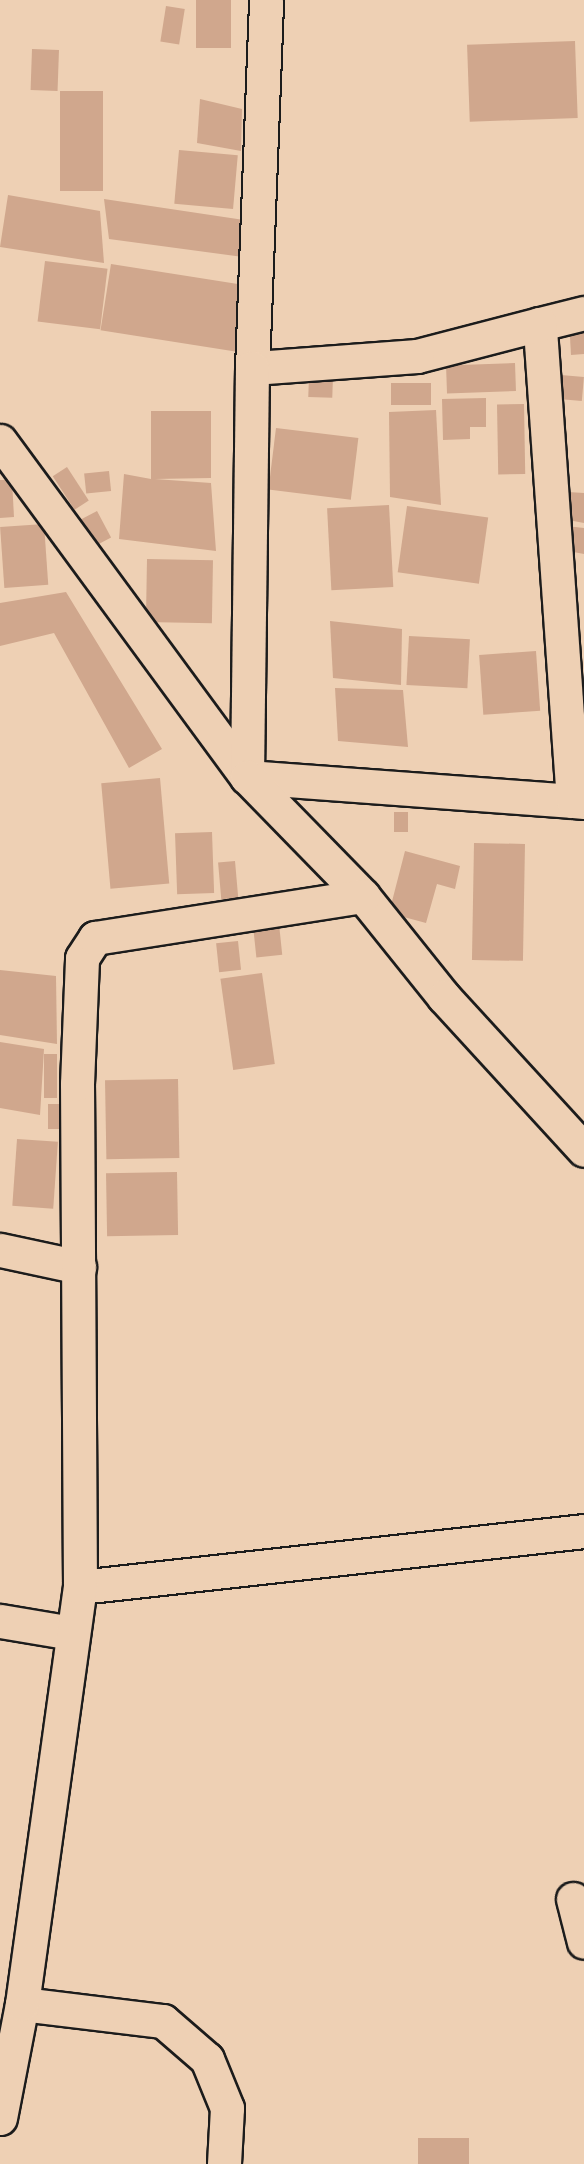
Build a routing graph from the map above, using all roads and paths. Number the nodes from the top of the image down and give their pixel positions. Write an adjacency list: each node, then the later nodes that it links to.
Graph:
1 (267, 0): 4 (street)
2 (584, 313): 3 (street)
3 (540, 324): 4 (street); 7 (street)
4 (252, 369): 6 (street)
5 (0, 441): 6 (street)
6 (247, 777): 7 (street); 8 (street)
7 (579, 801)
8 (363, 896): 9 (street); 11 (street)
9 (584, 1150)
10 (0, 1250): 11 (street)
11 (79, 1267): 13 (street)
12 (584, 1531): 13 (street)
13 (80, 1587): 15 (street)
14 (0, 1621): 15 (street)
15 (72, 1632): 18 (street)
16 (573, 1899): 17 (street)
17 (584, 1942)
18 (22, 2004): 19 (street); 20 (street)
19 (0, 2118)
20 (224, 2164)

